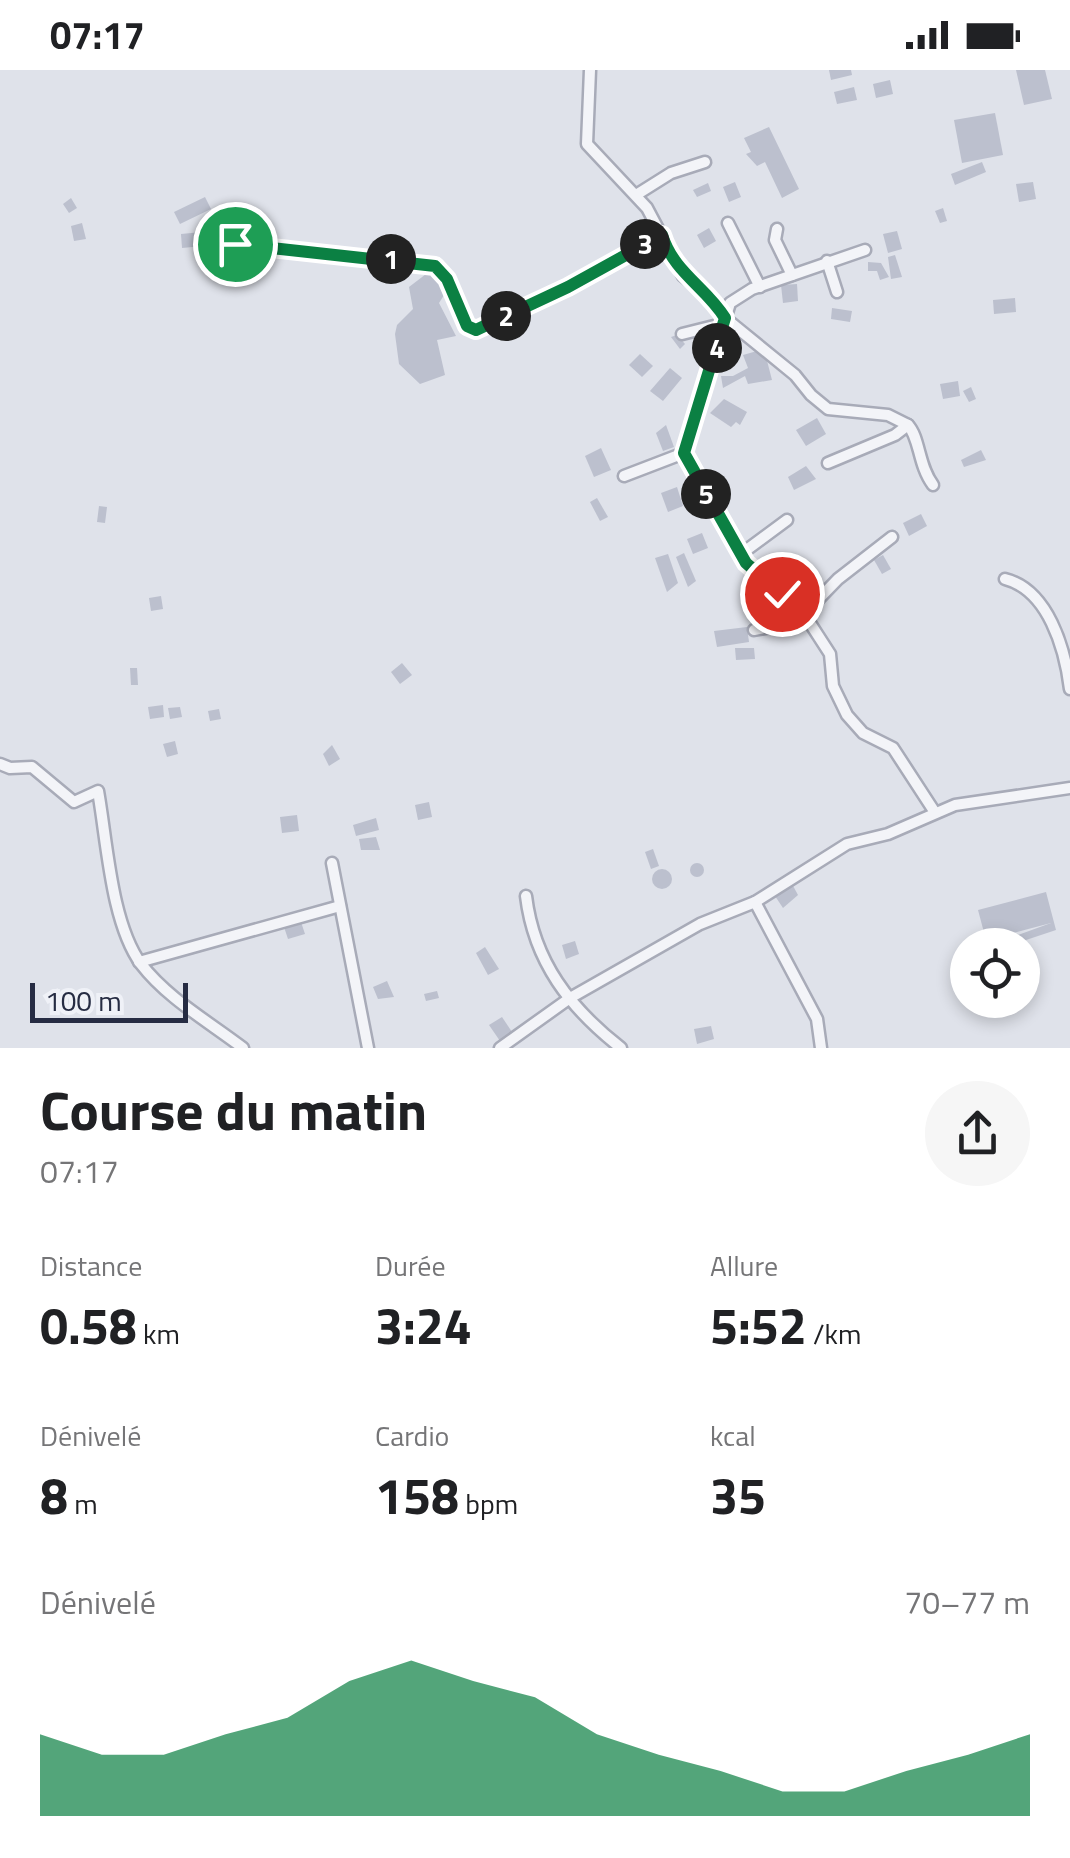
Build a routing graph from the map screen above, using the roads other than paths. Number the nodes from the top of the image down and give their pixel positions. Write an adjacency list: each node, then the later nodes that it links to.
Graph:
1 (590, 70): 3 (street)
2 (706, 162): 3 (street)
3 (636, 195): 6 (street)
4 (728, 223): 11 (street)
5 (777, 229): 10 (street)
6 (662, 235): 7 (street); 13 (street)
7 (235, 244)
8 (865, 250): 9 (street)
9 (827, 262): 10 (street); 12 (street)
10 (792, 275): 11 (street)
11 (760, 287): 13 (street)
12 (838, 292)
13 (724, 321): 14 (street); 15 (street); 16 (street)
14 (682, 334)
15 (908, 425): 17 (street); 19 (street)
16 (684, 453): 18 (street); 22 (street)
17 (828, 462)
18 (624, 476)
19 (933, 486)
20 (787, 520): 22 (street)
21 (892, 537): 24 (street)
22 (740, 554): 24 (street)
23 (1005, 578): 26 (street)
24 (807, 616): 25 (street); 29 (street)
25 (754, 630)
26 (1070, 689)
27 (0, 764): 34 (street)
28 (1070, 788): 29 (street)
29 (934, 811): 32 (street)
30 (332, 863): 33 (street)
31 (526, 896): 35 (street)
32 (755, 902): 35 (street); 40 (street)
33 (340, 906): 34 (street); 37 (street)
34 (139, 962): 36 (street)
35 (570, 998): 38 (street); 39 (street)
36 (243, 1048)
37 (368, 1048)
38 (500, 1048)
39 (622, 1048)
40 (821, 1048)

